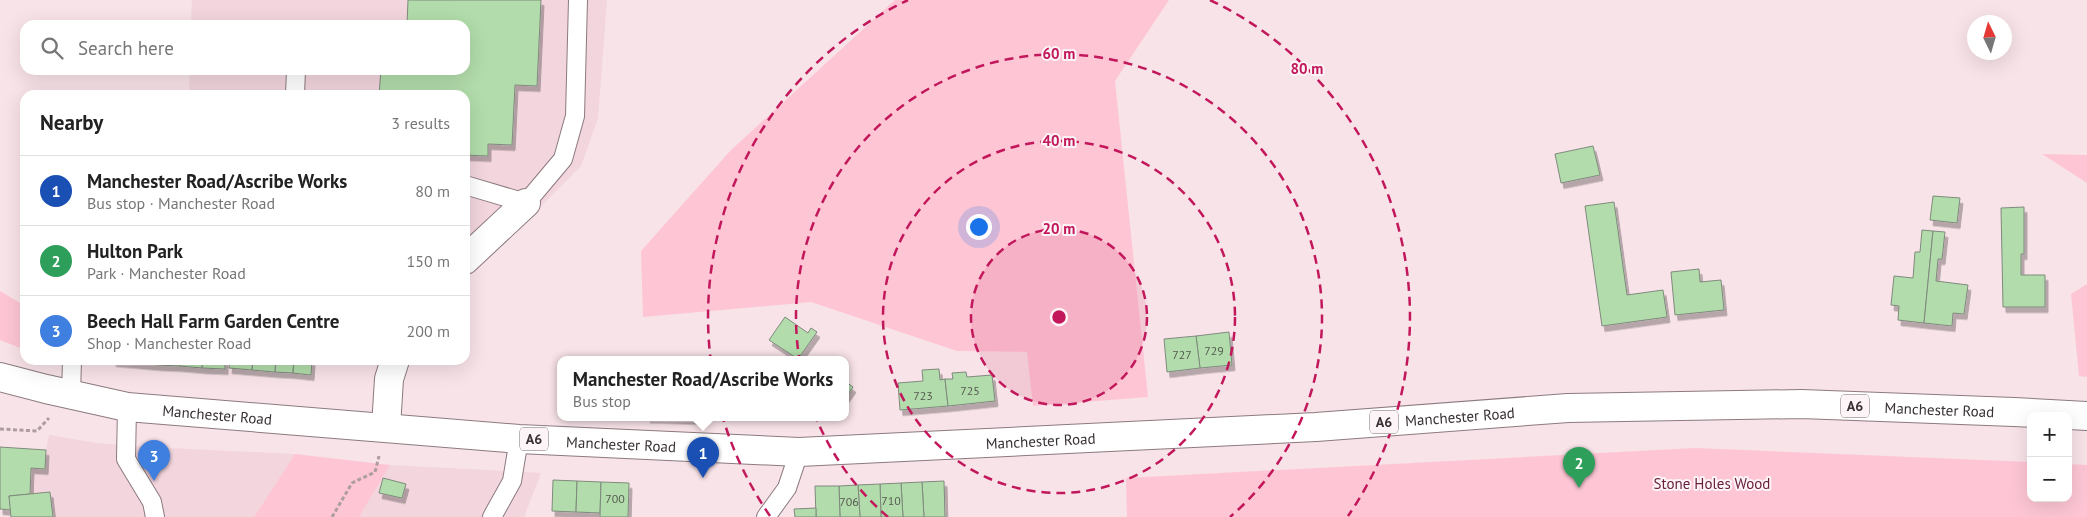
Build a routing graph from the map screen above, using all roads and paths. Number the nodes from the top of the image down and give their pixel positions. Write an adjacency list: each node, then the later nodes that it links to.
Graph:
1 (578, 0): 5 (lane)
2 (296, 75): 3 (lane)
3 (294, 90)
4 (470, 186): 5 (lane)
5 (526, 203): 6 (main road)
6 (470, 255)
7 (72, 365): 10 (lane)
8 (393, 365): 13 (main road)
9 (0, 377): 10 (main road, Manchester Road / A6)
10 (71, 394): 11 (main road, Manchester Road / A6); 14 (path)
11 (127, 407): 13 (main road, Manchester Road / A6); 17 (lane)
12 (2087, 416): 16 (main road, Manchester Road / A6)
13 (386, 427): 15 (main road, Manchester Road / A6); 18 (path)
14 (0, 428)
15 (519, 439): 16 (main road, Manchester Road / A6); 19 (lane)
16 (799, 452): 20 (lane)
17 (155, 517)
18 (332, 517)
19 (492, 517)
20 (766, 517)

